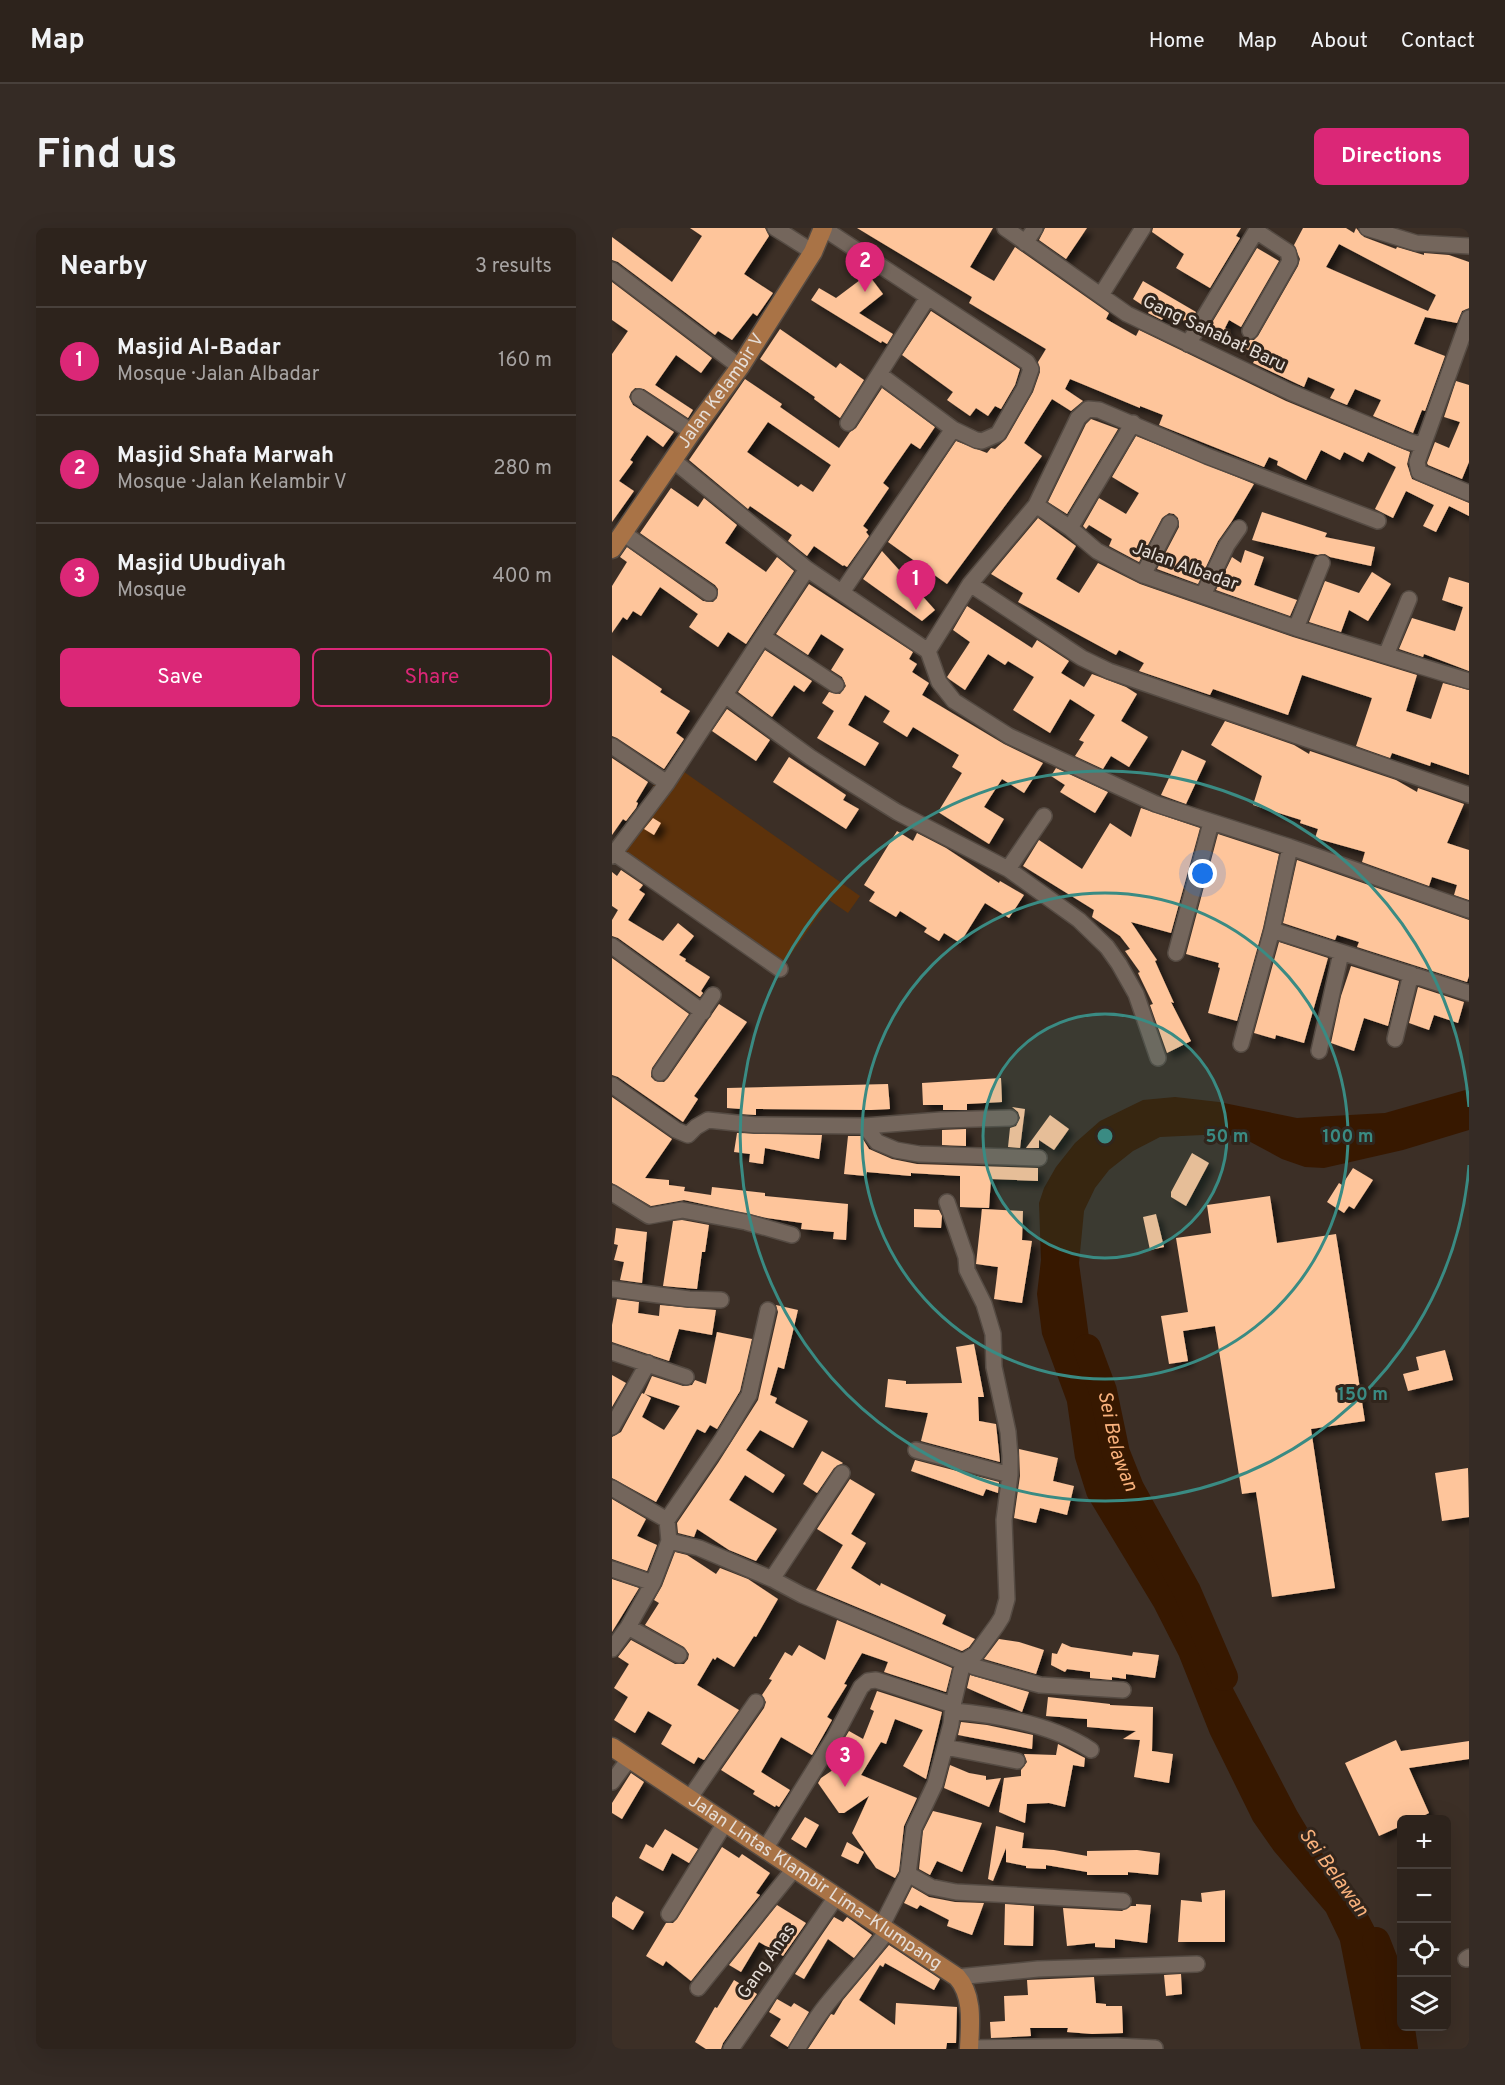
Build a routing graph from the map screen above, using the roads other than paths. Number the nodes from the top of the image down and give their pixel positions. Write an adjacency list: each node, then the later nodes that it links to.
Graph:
1 (775, 228): 10 (street)
2 (823, 228): 10 (main road, Jalan Kelambir V); 13 (street)
3 (1005, 228): 8 (street, Gang Sahabat Baru)
4 (1035, 228): 8 (street)
5 (1143, 228): 12 (street)
6 (1367, 228): 9 (street)
7 (1257, 230): 15 (street); 16 (street)
8 (1025, 243): 12 (street, Gang Sahabat Baru)
9 (1469, 246)
10 (813, 252): 17 (main road, Jalan Kelambir V)
11 (612, 270): 17 (street)
12 (1101, 295): 16 (street, Gang Sahabat Baru)
13 (928, 297): 18 (street); 22 (street)
14 (1469, 318): 24 (street)
15 (1250, 331)
16 (1188, 344): 24 (street, Gang Sahabat Baru)
17 (740, 367): 23 (main road, Jalan Kelambir V)
18 (879, 374): 20 (street); 22 (street)
19 (639, 397): 23 (street)
20 (848, 423)
21 (1133, 423): 27 (street); 28 (street); 30 (street)
22 (953, 429): 37 (street)
23 (692, 432): 25 (main road, Jalan Kelambir V)
24 (1422, 445): 26 (street)
25 (674, 461): 32 (main road, Jalan Kelambir V); 34 (street)
26 (1469, 493)
27 (1036, 505): 30 (street, Jalan Albadar); 36 (street)
28 (1378, 521)
29 (1170, 523): 35 (street)
30 (1070, 528): 35 (street, Jalan Albadar)
31 (1239, 528): 39 (street)
32 (617, 537): 38 (street)
33 (1322, 563): 41 (street)
34 (807, 569): 37 (street); 42 (street)
35 (1143, 576): 39 (street, Jalan Albadar)
36 (970, 584): 43 (street); 50 (street)
37 (842, 592): 43 (street)
38 (709, 593)
39 (1203, 596): 41 (street, Jalan Albadar)
40 (1408, 599): 44 (street)
41 (1296, 628): 44 (street, Jalan Albadar)
42 (763, 637): 46 (street); 47 (street)
43 (928, 651): 52 (street)
44 (1386, 655): 45 (street, Jalan Albadar)
45 (1469, 681)
46 (836, 685)
47 (725, 695): 49 (street); 55 (street)
48 (612, 746): 49 (street)
49 (667, 783): 54 (street)
50 (1469, 795)
51 (1044, 816): 55 (street)
52 (1211, 823): 53 (street); 59 (street)
53 (1290, 847): 56 (street); 57 (street)
54 (613, 854): 61 (street)
55 (1008, 869): 69 (street)
56 (1469, 910)
57 (1272, 930): 60 (street); 67 (street)
58 (612, 946): 65 (street)
59 (1176, 953)
60 (1341, 953): 62 (street); 68 (street)
61 (780, 969)
62 (1411, 974): 63 (street); 66 (street)
63 (1469, 993)
64 (713, 995): 65 (street)
65 (703, 1012): 70 (street)
66 (1395, 1039)
67 (1241, 1044)
68 (1319, 1051)
69 (1158, 1058)
70 (660, 1073)
71 (612, 1085): 73 (street)
72 (1010, 1118): 73 (street)
73 (865, 1126): 74 (street)
74 (1039, 1158)
75 (612, 1192): 77 (street)
76 (948, 1202): 87 (street)
77 (792, 1235)
78 (612, 1288): 79 (street)
79 (722, 1300)
80 (768, 1310): 89 (street)
81 (612, 1352): 82 (street)
82 (648, 1363): 83 (street); 84 (street)
83 (686, 1377)
84 (612, 1427)
85 (916, 1450): 87 (street)
86 (842, 1473): 92 (street)
87 (1010, 1475): 97 (street)
88 (612, 1488): 89 (street)
89 (667, 1520): 90 (street)
90 (669, 1541): 92 (street); 93 (street)
91 (612, 1569): 93 (street)
92 (772, 1578): 97 (street)
93 (653, 1583): 94 (street)
94 (628, 1627): 95 (street); 96 (street)
95 (612, 1649)
96 (679, 1655)
97 (963, 1662): 98 (street); 100 (street)
98 (1123, 1690)
99 (756, 1701): 107 (street)
100 (953, 1708): 102 (street); 103 (street); 109 (street)
101 (612, 1747): 104 (main road, Jalan Lintas Klambir Lima–Klumpang)
102 (945, 1747): 105 (street); 111 (street)
103 (1091, 1750)
104 (629, 1759): 106 (street); 107 (main road, Jalan Lintas Klambir Lima–Klumpang)
105 (1017, 1761)
106 (612, 1782)
107 (689, 1799): 108 (main road, Jalan Lintas Klambir Lima–Klumpang)
108 (725, 1823): 109 (main road, Jalan Lintas Klambir Lima–Klumpang); 114 (street)
109 (765, 1849): 110 (main road, Jalan Lintas Klambir Lima–Klumpang)
110 (794, 1869): 112 (main road, Jalan Lintas Klambir Lima–Klumpang); 118 (street)
111 (908, 1874): 113 (street); 115 (street)
112 (836, 1897): 115 (main road, Jalan Lintas Klambir Lima–Klumpang); 120 (street, Gang Anas)
113 (1124, 1901)
114 (669, 1914)
115 (884, 1929): 117 (main road, Jalan Lintas Klambir Lima–Klumpang); 121 (street)
116 (1197, 1964): 117 (street)
117 (957, 1977): 122 (main road, Jalan Lintas Klambir Lima–Klumpang)
118 (698, 1988)
119 (1155, 2048): 122 (street)
120 (731, 2049)
121 (797, 2049)
122 (969, 2049)

